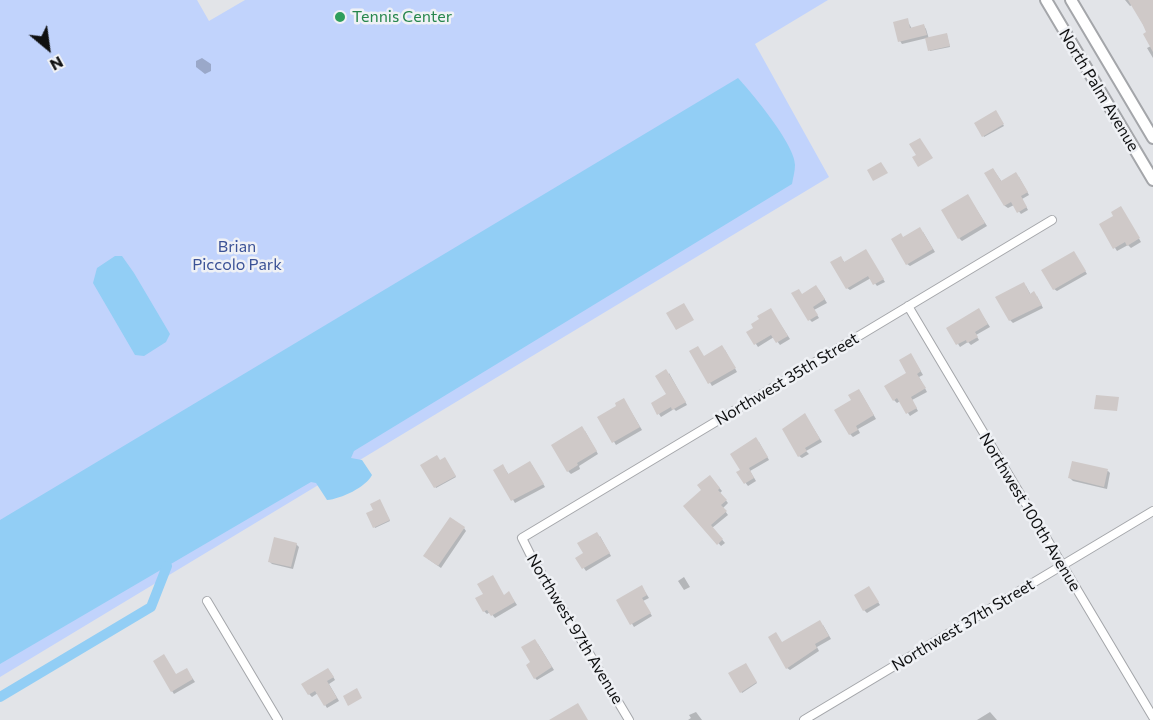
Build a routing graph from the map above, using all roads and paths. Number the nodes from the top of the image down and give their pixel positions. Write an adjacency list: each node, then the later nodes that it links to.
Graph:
1 (1046, 0): 4 (main road, North Palm Avenue)
2 (1071, 0): 3 (main road, North Palm Avenue)
3 (1153, 138)
4 (1153, 180)
5 (1052, 220): 6 (street, Northwest 35th Street)
6 (908, 306): 8 (street, Northwest 35th Street); 9 (street, Northwest 100th Avenue)
7 (1153, 511): 9 (street, Northwest 37th Street)
8 (522, 538): 13 (street, Northwest 97th Avenue)
9 (1062, 565): 11 (street, Northwest 100th Avenue); 14 (street, Northwest 37th Street)
10 (207, 601): 12 (street)
11 (1153, 717)
12 (278, 720)
13 (629, 720)
14 (804, 720)

